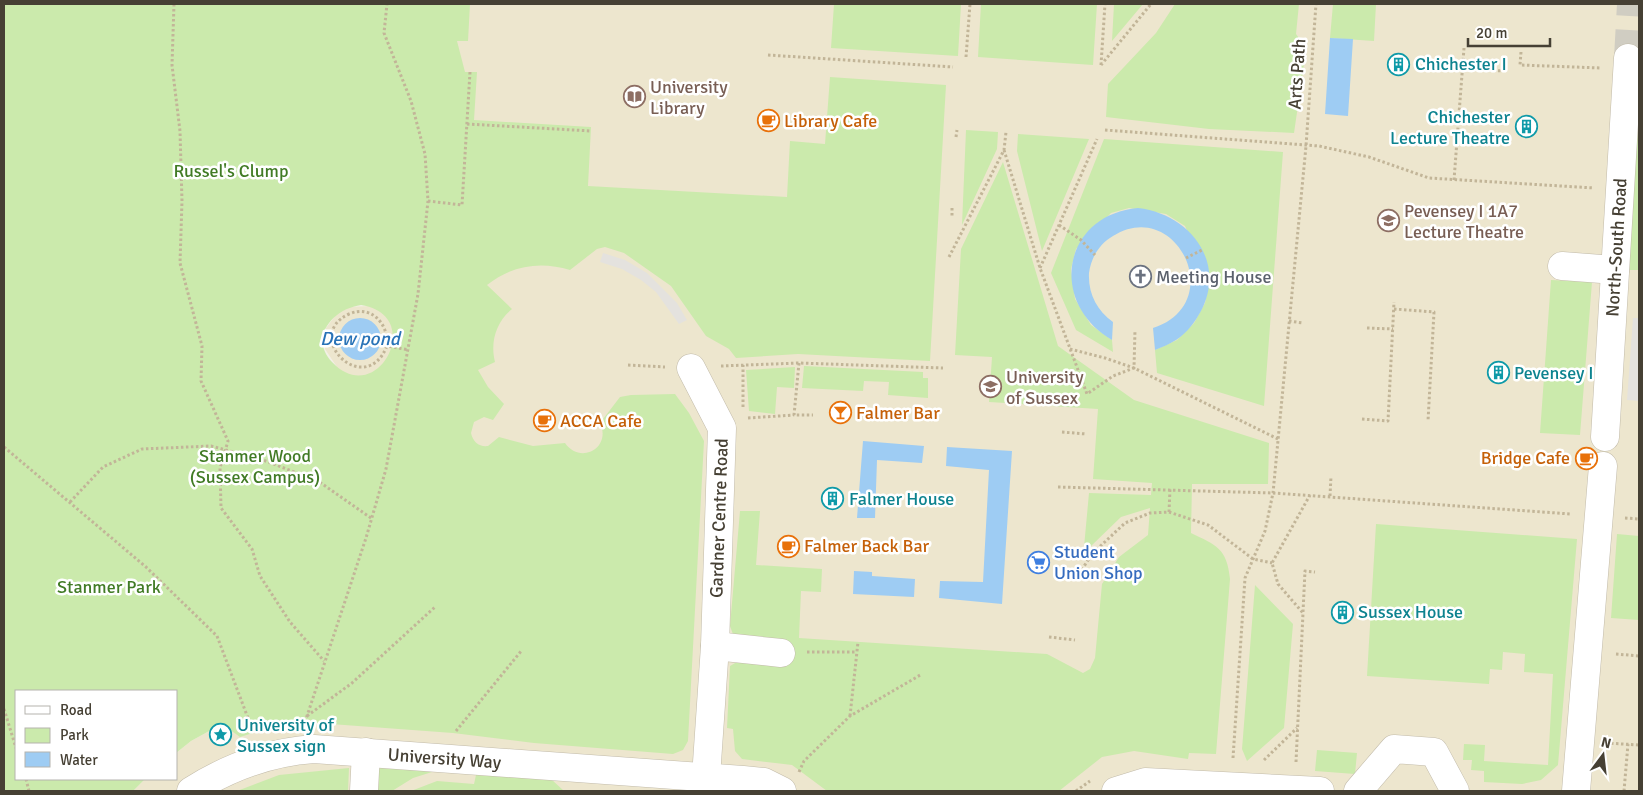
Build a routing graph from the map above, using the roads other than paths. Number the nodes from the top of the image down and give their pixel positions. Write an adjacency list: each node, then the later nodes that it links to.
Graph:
1 (1628, 58): 3 (street, North-South Road)
2 (1562, 266): 3 (street)
3 (1615, 270): 5 (street, North-South Road)
4 (691, 368): 7 (street, Gardner Centre Road)
5 (1605, 437)
6 (1603, 466): 19 (street)
7 (715, 646): 8 (street); 10 (street, Gardner Centre Road)
8 (781, 653)
9 (366, 752): 11 (street, University Way); 13 (street, University Way); 14 (street)
10 (706, 778): 11 (street, University Way); 12 (street)
11 (594, 780)
12 (789, 785)
13 (191, 791)
14 (364, 791)
15 (1116, 791): 16 (street)
16 (1320, 791)
17 (1358, 791): 18 (street)
18 (1455, 791)
19 (1576, 791)

